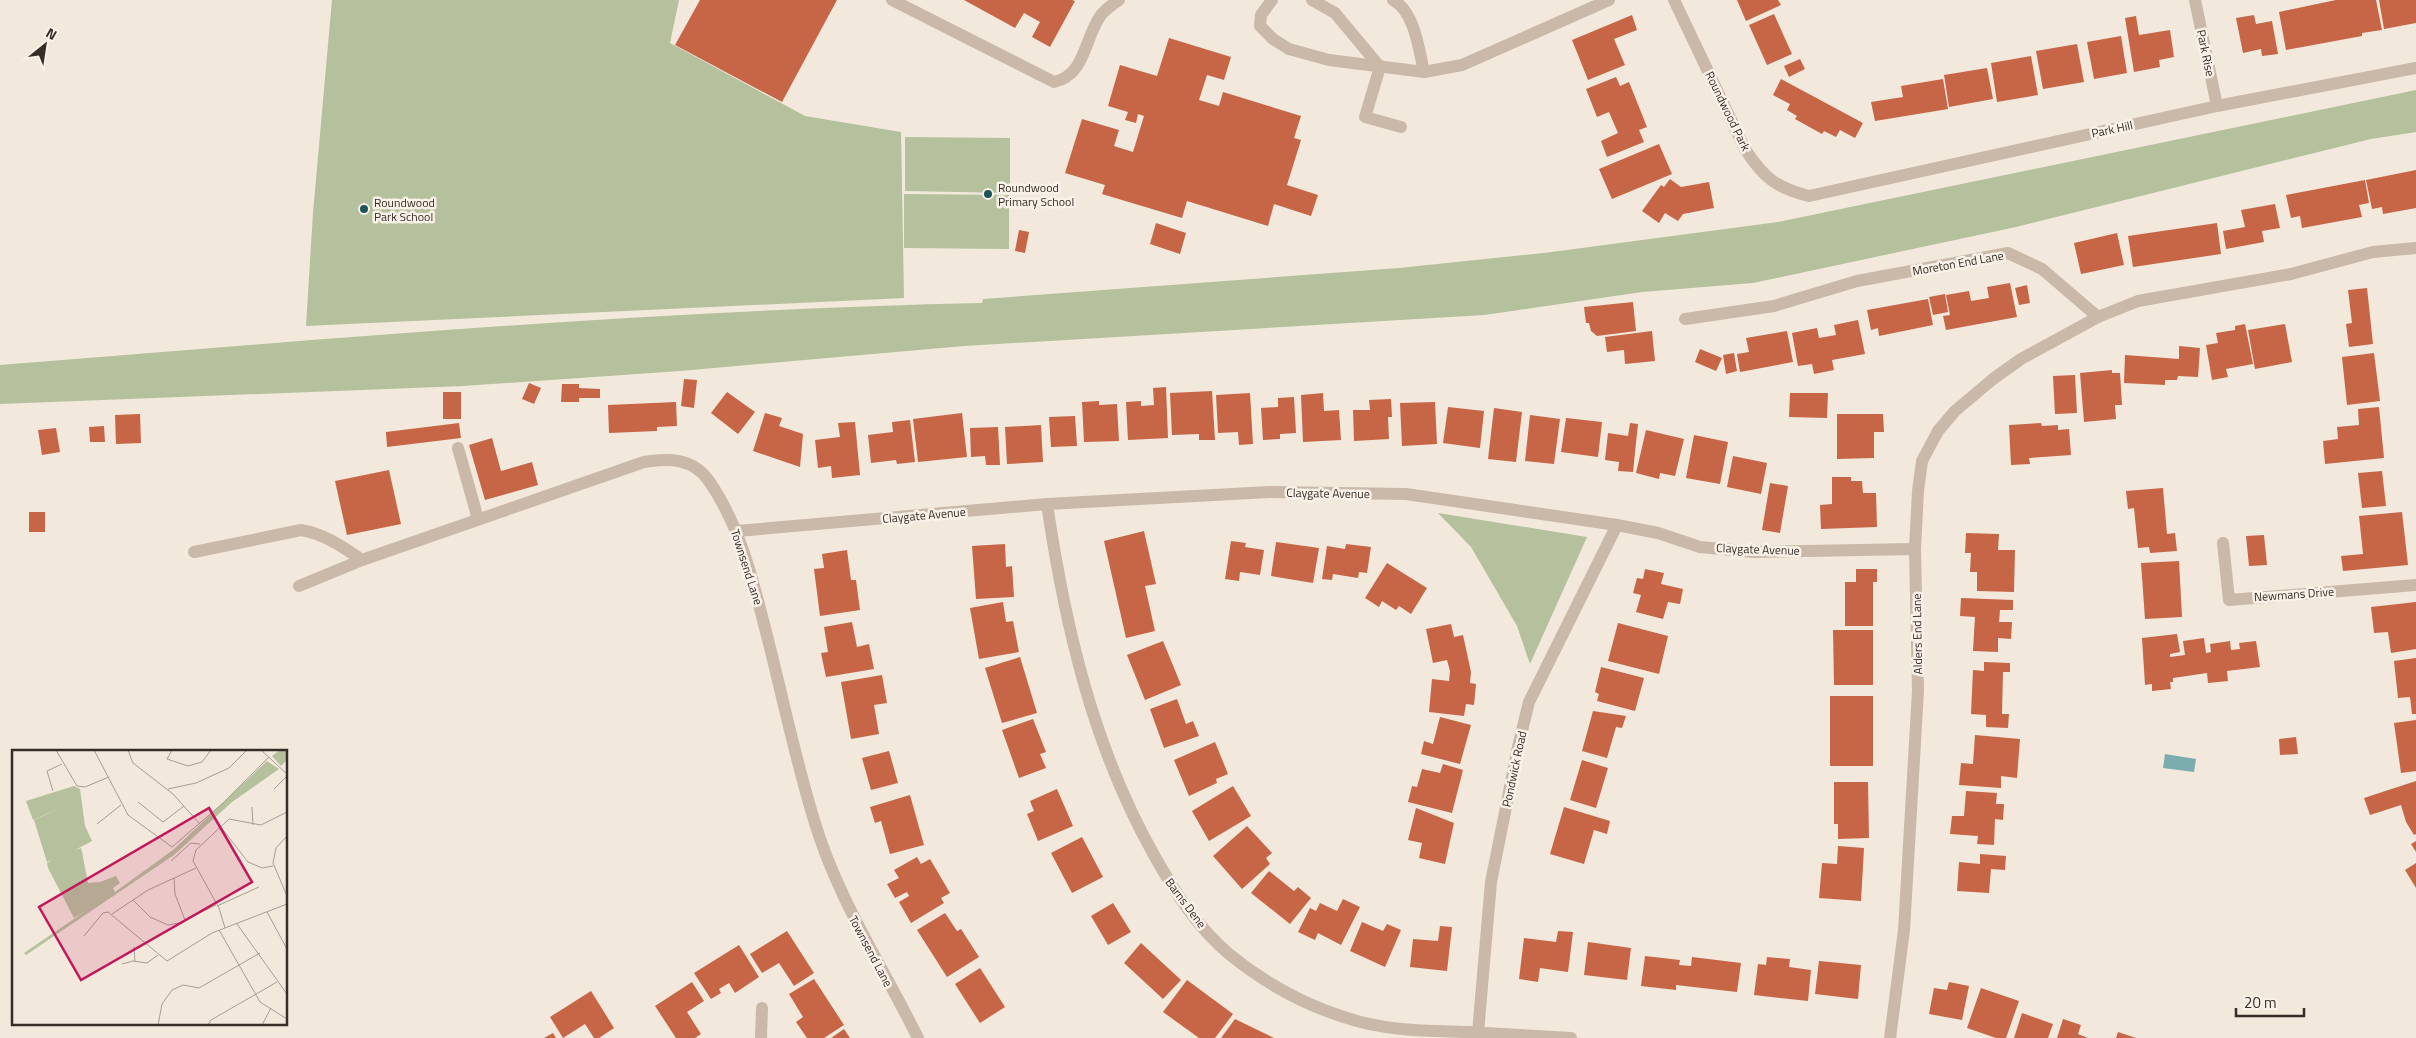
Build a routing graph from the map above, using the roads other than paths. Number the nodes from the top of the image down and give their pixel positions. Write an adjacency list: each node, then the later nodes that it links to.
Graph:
1 (892, 0): 2 (street)
2 (1119, 0)
3 (1272, 0): 9 (street)
4 (1312, 0): 9 (street)
5 (1609, 0): 11 (street)
6 (1674, 0): 14 (street, Roundwood Park)
7 (2196, 0): 12 (street, Park Rise)
8 (1395, 1): 11 (street)
9 (1380, 67): 11 (street); 13 (street)
10 (2416, 68): 12 (street, Park Hill)
11 (1424, 72)
12 (2217, 106): 14 (street, Park Hill)
13 (1401, 128)
14 (1809, 196)
15 (2416, 248): 16 (street)
16 (2098, 318): 17 (street, Moreton End Lane); 24 (street, Alders End Lane)
17 (1686, 319)
18 (458, 448): 20 (street)
19 (1047, 504): 21 (street, Claygate Avenue); 22 (street, Claygate Avenue); 30 (street, Barns Dene)
20 (478, 519): 22 (street, Townsend Lane); 26 (street, Townsend Lane)
21 (1617, 525): 24 (street, Claygate Avenue); 30 (street, Pondwick Road)
22 (737, 531): 32 (street, Townsend Lane)
23 (2223, 543): 27 (street, Newmans Drive)
24 (1915, 549): 34 (street, Alders End Lane)
25 (194, 552): 26 (street)
26 (362, 560): 28 (street, Townsend Lane)
27 (2416, 585)
28 (299, 586)
29 (762, 1008): 31 (street)
30 (1478, 1033): 33 (street, Barns Dene)
31 (761, 1038)
32 (918, 1038)
33 (1571, 1038)
34 (1890, 1038)

